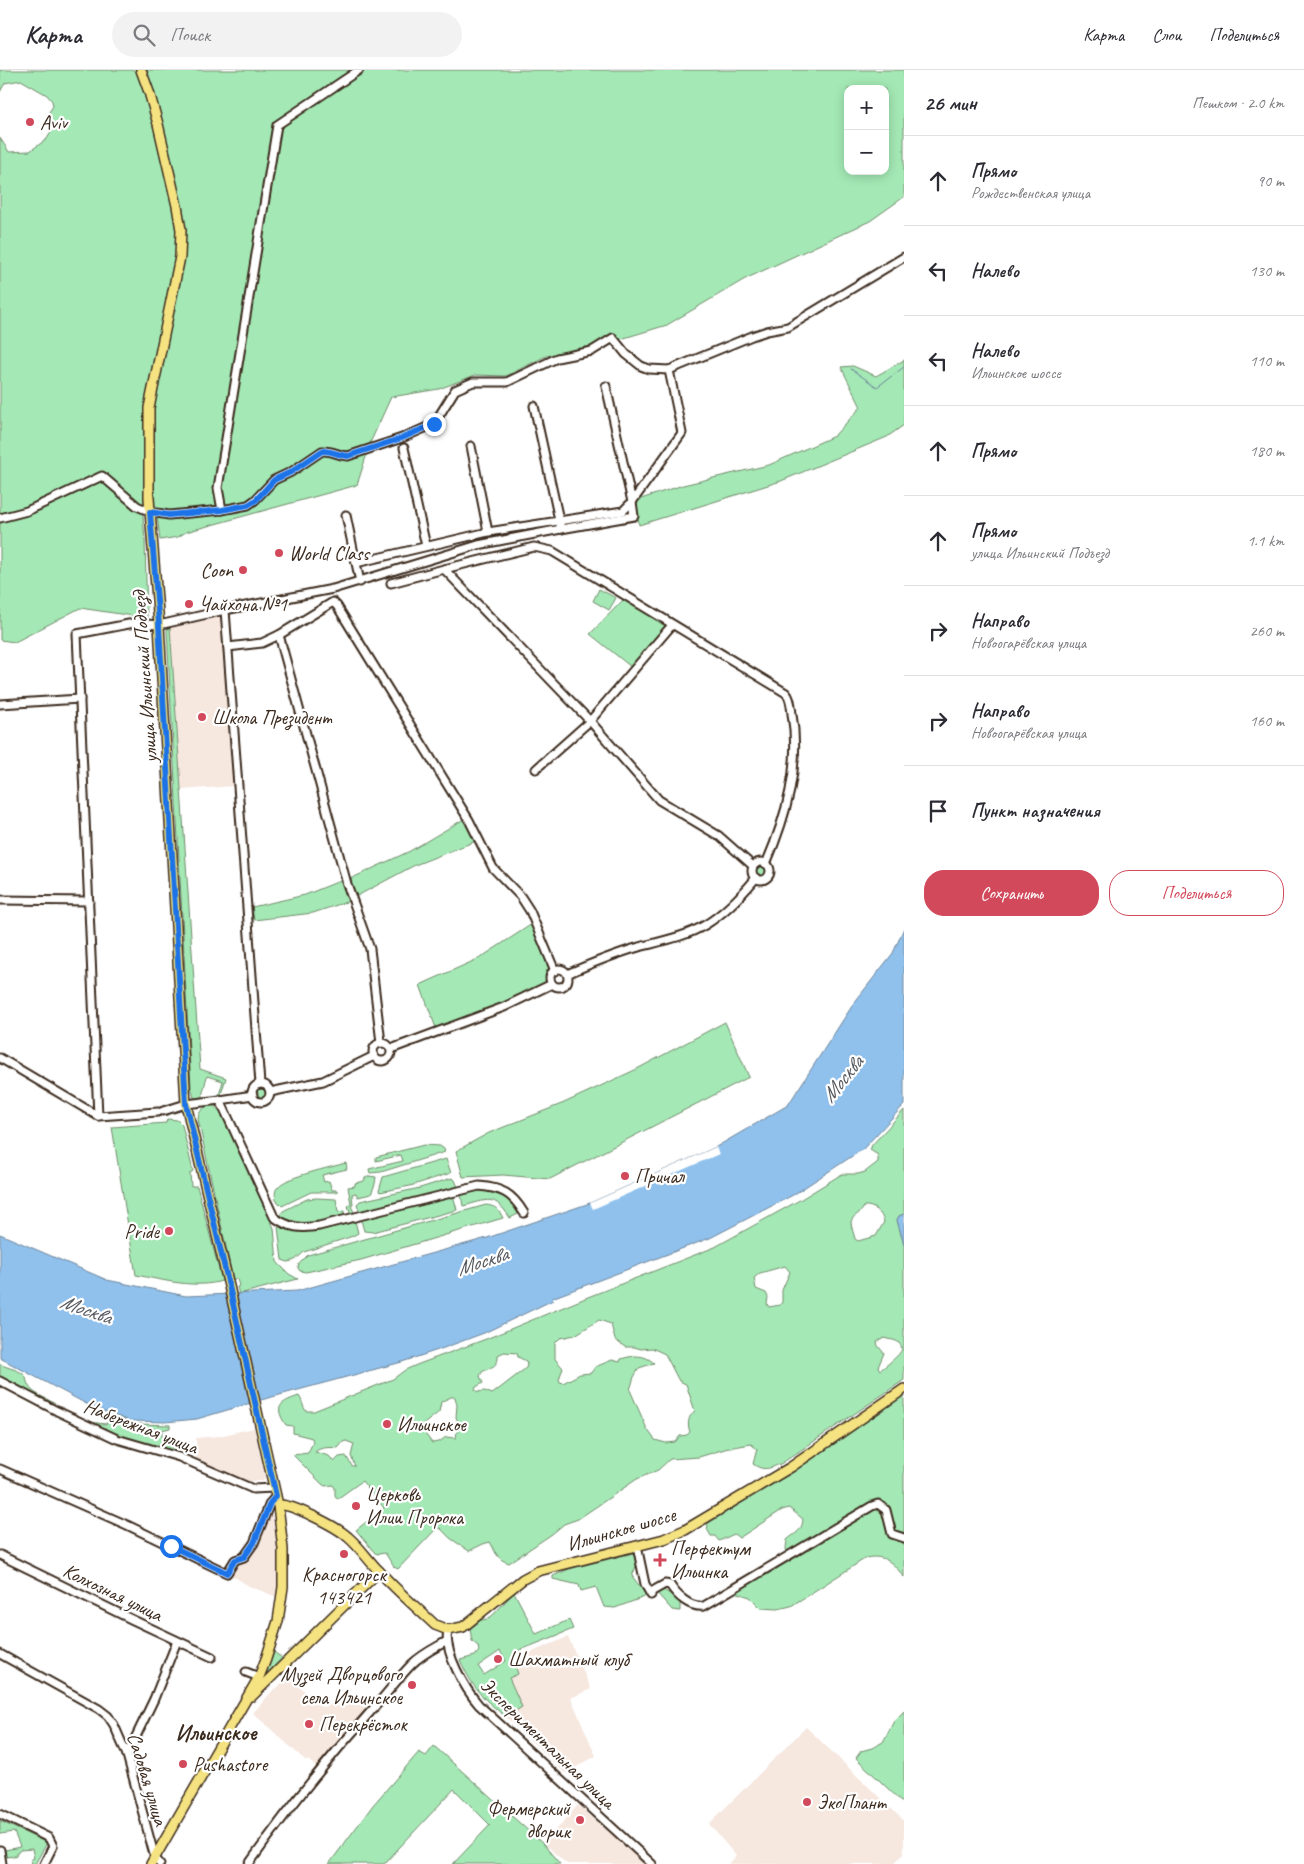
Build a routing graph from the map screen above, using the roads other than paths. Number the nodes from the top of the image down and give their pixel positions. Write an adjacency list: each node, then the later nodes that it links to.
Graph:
1 (141, 70): 11 (main road, улица Ильинский Подъезд)
2 (359, 70): 10 (street)
3 (904, 257): 4 (street)
4 (668, 370): 9 (street); 10 (street)
5 (606, 386): 9 (street)
6 (534, 406): 14 (street)
7 (470, 446): 15 (street)
8 (404, 448): 16 (street)
9 (632, 502): 14 (street); 14 (street)
10 (222, 510): 11 (street)
11 (150, 512): 13 (street); 22 (main road, улица Ильинский Подъезд)
12 (346, 515): 17 (street)
13 (0, 518)
14 (560, 526): 15 (street); 19 (street)
15 (488, 532): 16 (street)
16 (426, 546): 17 (street)
17 (356, 563): 19 (street)
18 (444, 569): 20 (street); 23 (street); 28 (street)
19 (360, 582): 21 (street)
20 (391, 583)
21 (225, 610): 22 (street); 25 (street)
22 (159, 625): 26 (street); 46 (main road, улица Ильинский Подъезд)
23 (672, 625): 28 (street); 30 (street)
24 (279, 635): 25 (street); 35 (street); 38 (street)
25 (228, 646): 42 (street)
26 (80, 699): 27 (street); 34 (street)
27 (0, 704)
28 (590, 721): 29 (street); 31 (street)
29 (536, 769)
30 (766, 864): 31 (street); 32 (street)
31 (753, 866): 32 (street)
32 (756, 878): 36 (street)
33 (0, 900): 34 (street)
34 (89, 901): 47 (street)
35 (555, 971): 36 (street); 37 (street)
36 (567, 974): 37 (street)
37 (552, 984): 39 (street)
38 (382, 1043): 39 (street); 40 (street)
39 (391, 1049): 40 (street)
40 (374, 1056): 43 (street)
41 (0, 1058): 47 (street)
42 (260, 1084): 43 (street); 44 (street)
43 (270, 1092): 44 (street)
44 (253, 1095): 45 (street)
45 (220, 1100): 46 (street); 48 (street)
46 (186, 1104): 47 (street); 52 (main road, улица Ильинский Подъезд)
47 (98, 1116)
48 (524, 1213)
49 (0, 1381): 52 (street, Набережная улица)
50 (904, 1389): 54 (main road, Ильинское шоссе)
51 (0, 1469): 52 (street)
52 (276, 1496): 56 (main road); 63 (main road)
53 (904, 1538): 54 (street)
54 (637, 1546): 57 (main road, Ильинское шоссе)
55 (0, 1555): 58 (street, Колхозная улица)
56 (378, 1571): 57 (main road); 64 (main road)
57 (448, 1630): 59 (street, Экспериментальная улица)
58 (177, 1641): 61 (street, Колхозная улица); 65 (street)
59 (447, 1641): 71 (street); 72 (street, Экспериментальная улица)
60 (0, 1654): 65 (street, Садовая улица)
61 (212, 1657)
62 (246, 1672): 63 (street)
63 (259, 1677): 64 (main road)
64 (246, 1701): 68 (main road)
65 (127, 1755): 68 (street, Садовая улица)
66 (0, 1814): 70 (street)
67 (0, 1850): 69 (street)
68 (156, 1862)
69 (2, 1864)
70 (44, 1864)
71 (249, 1864)
72 (652, 1864)

